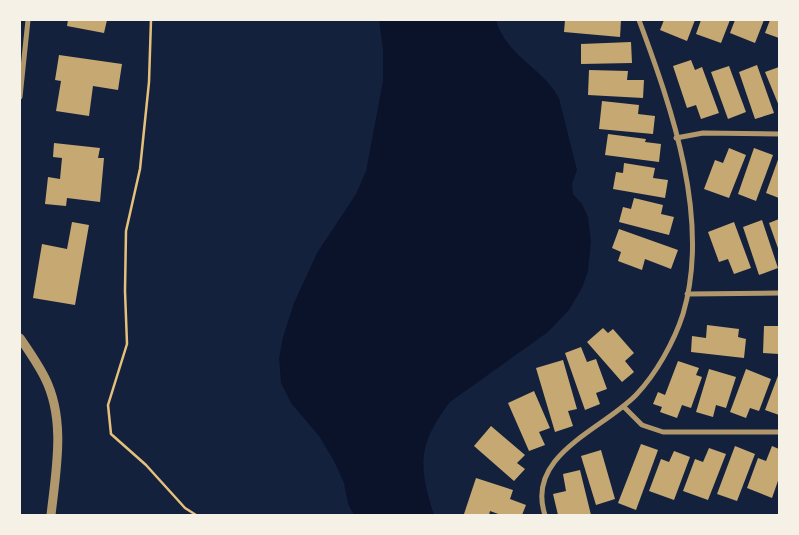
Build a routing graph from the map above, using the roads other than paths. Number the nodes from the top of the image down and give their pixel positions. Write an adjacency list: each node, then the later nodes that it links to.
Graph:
1 (28, 20): 3 (street)
2 (639, 20): 5 (street)
3 (20, 97)
4 (779, 134): 5 (street)
5 (676, 138): 7 (street)
6 (779, 293): 7 (street)
7 (687, 294): 9 (street)
8 (20, 338): 11 (street)
9 (624, 407): 10 (street); 12 (street)
10 (779, 432)
11 (51, 515)
12 (545, 515)

